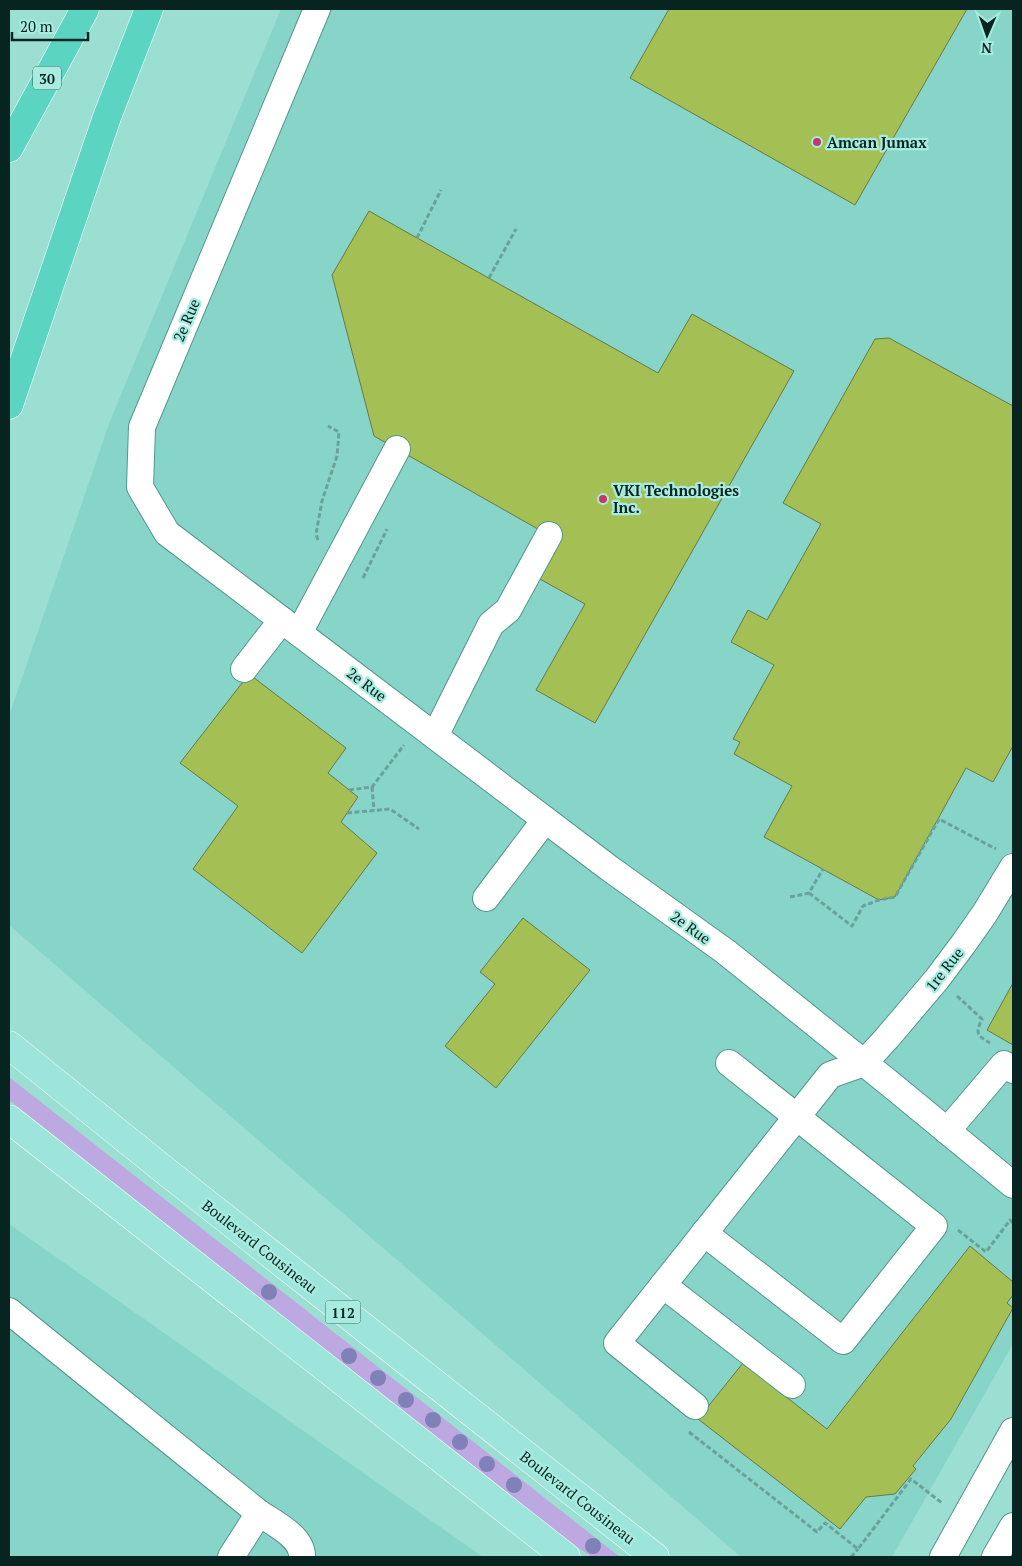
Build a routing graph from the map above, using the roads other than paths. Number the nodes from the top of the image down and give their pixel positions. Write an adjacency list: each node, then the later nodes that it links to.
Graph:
1 (85, 9): 4 (highway, 30)
2 (149, 9): 5 (highway)
3 (317, 9): 8 (street, 2e Rue)
4 (9, 148)
5 (9, 405)
6 (397, 449): 8 (street)
7 (549, 535): 10 (street)
8 (290, 626): 9 (street); 10 (street, 2e Rue)
9 (244, 669)
10 (427, 730): 11 (street, 2e Rue)
11 (545, 820): 13 (street); 16 (street, 2e Rue)
12 (1007, 859): 16 (street, 1re Rue)
13 (486, 898)
14 (9, 1045): 33 (main road, Boulevard Cousineau / 112)
15 (729, 1063): 18 (street)
16 (864, 1063): 18 (street); 20 (street, 2e Rue)
17 (1013, 1070): 20 (street)
18 (797, 1116): 22 (street); 22 (street)
19 (9, 1119): 32 (main road)
20 (947, 1131): 21 (street, 2e Rue)
21 (1013, 1185)
22 (704, 1233): 23 (street)
23 (663, 1285): 25 (street); 26 (street)
24 (9, 1311): 28 (street)
25 (792, 1385)
26 (694, 1416)
27 (1013, 1431): 34 (street)
28 (259, 1513): 30 (street); 31 (street)
29 (1013, 1527): 35 (street)
30 (231, 1557)
31 (302, 1557)
32 (566, 1557)
33 (655, 1557)
34 (943, 1557)
35 (996, 1557)

